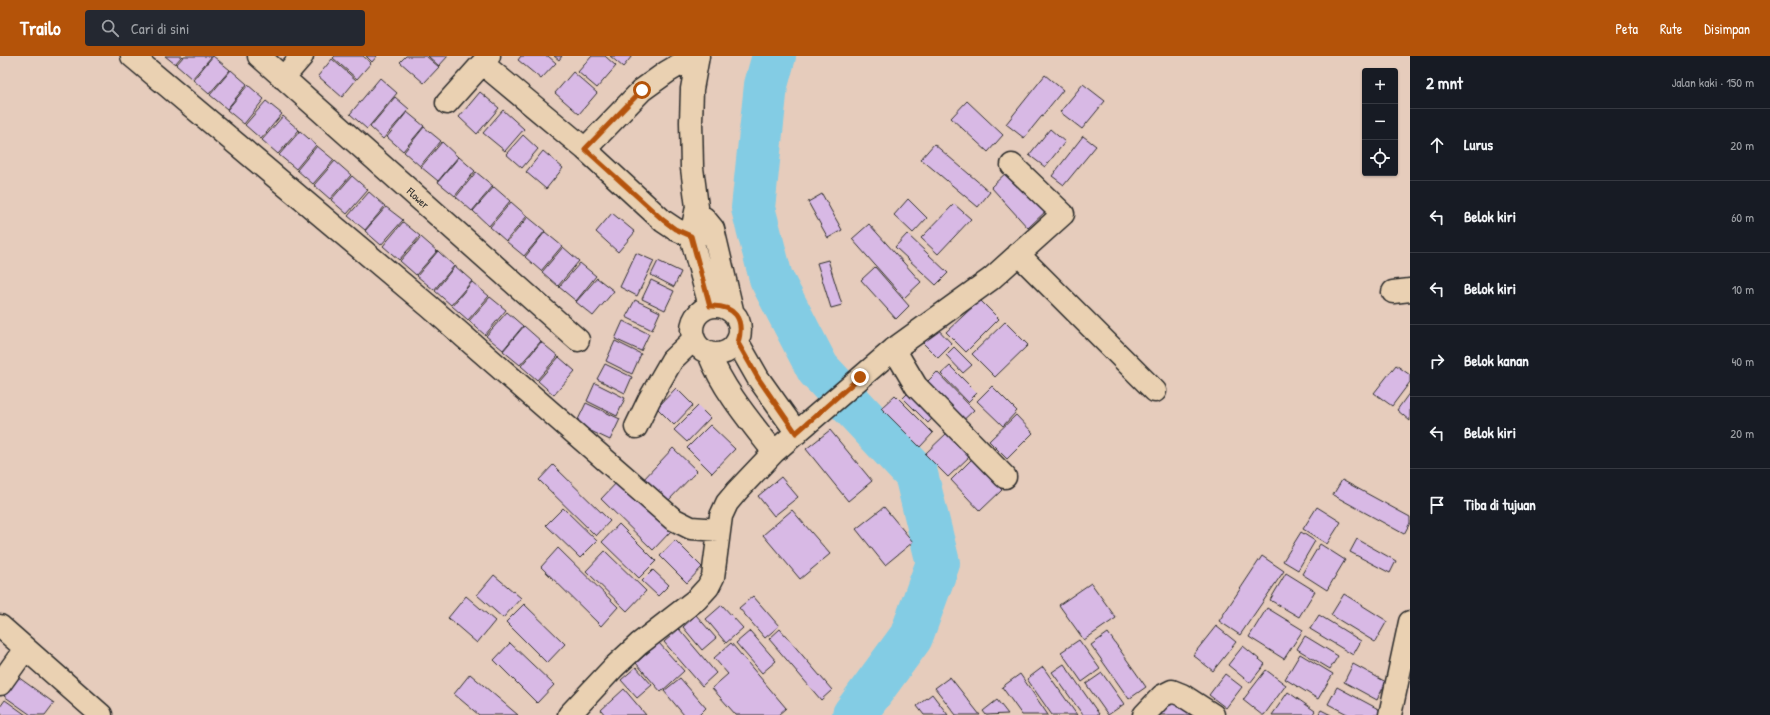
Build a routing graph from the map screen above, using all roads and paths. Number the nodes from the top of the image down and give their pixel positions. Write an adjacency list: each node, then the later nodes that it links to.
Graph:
1 (132, 56): 27 (street)
2 (259, 56): 7 (street, Flower)
3 (302, 56): 7 (street)
4 (694, 56): 9 (street)
5 (698, 56): 11 (street)
6 (486, 60): 8 (street); 9 (street)
7 (283, 78): 18 (street, Flower)
8 (447, 103)
9 (585, 149): 13 (street)
10 (1012, 165): 14 (street)
11 (697, 207): 12 (street); 13 (street)
12 (713, 229): 13 (street); 16 (street)
13 (691, 236): 15 (street)
14 (1018, 254): 20 (street); 22 (street)
15 (710, 306): 16 (street); 17 (street)
16 (732, 310): 19 (street)
17 (694, 339): 21 (street); 23 (street)
18 (578, 340)
19 (738, 343): 21 (street); 24 (street)
20 (894, 349): 24 (street); 26 (street)
21 (709, 354): 25 (street)
22 (1155, 391)
23 (636, 427)
24 (796, 433): 25 (street)
25 (774, 452): 27 (street)
26 (1005, 477)
27 (719, 530): 33 (street)
28 (1410, 622): 36 (street)
29 (0, 626): 30 (street)
30 (25, 649): 31 (street); 32 (street)
31 (0, 684)
32 (101, 715)
33 (569, 715)
34 (1144, 715): 35 (street)
35 (1213, 715)
36 (1390, 715)

